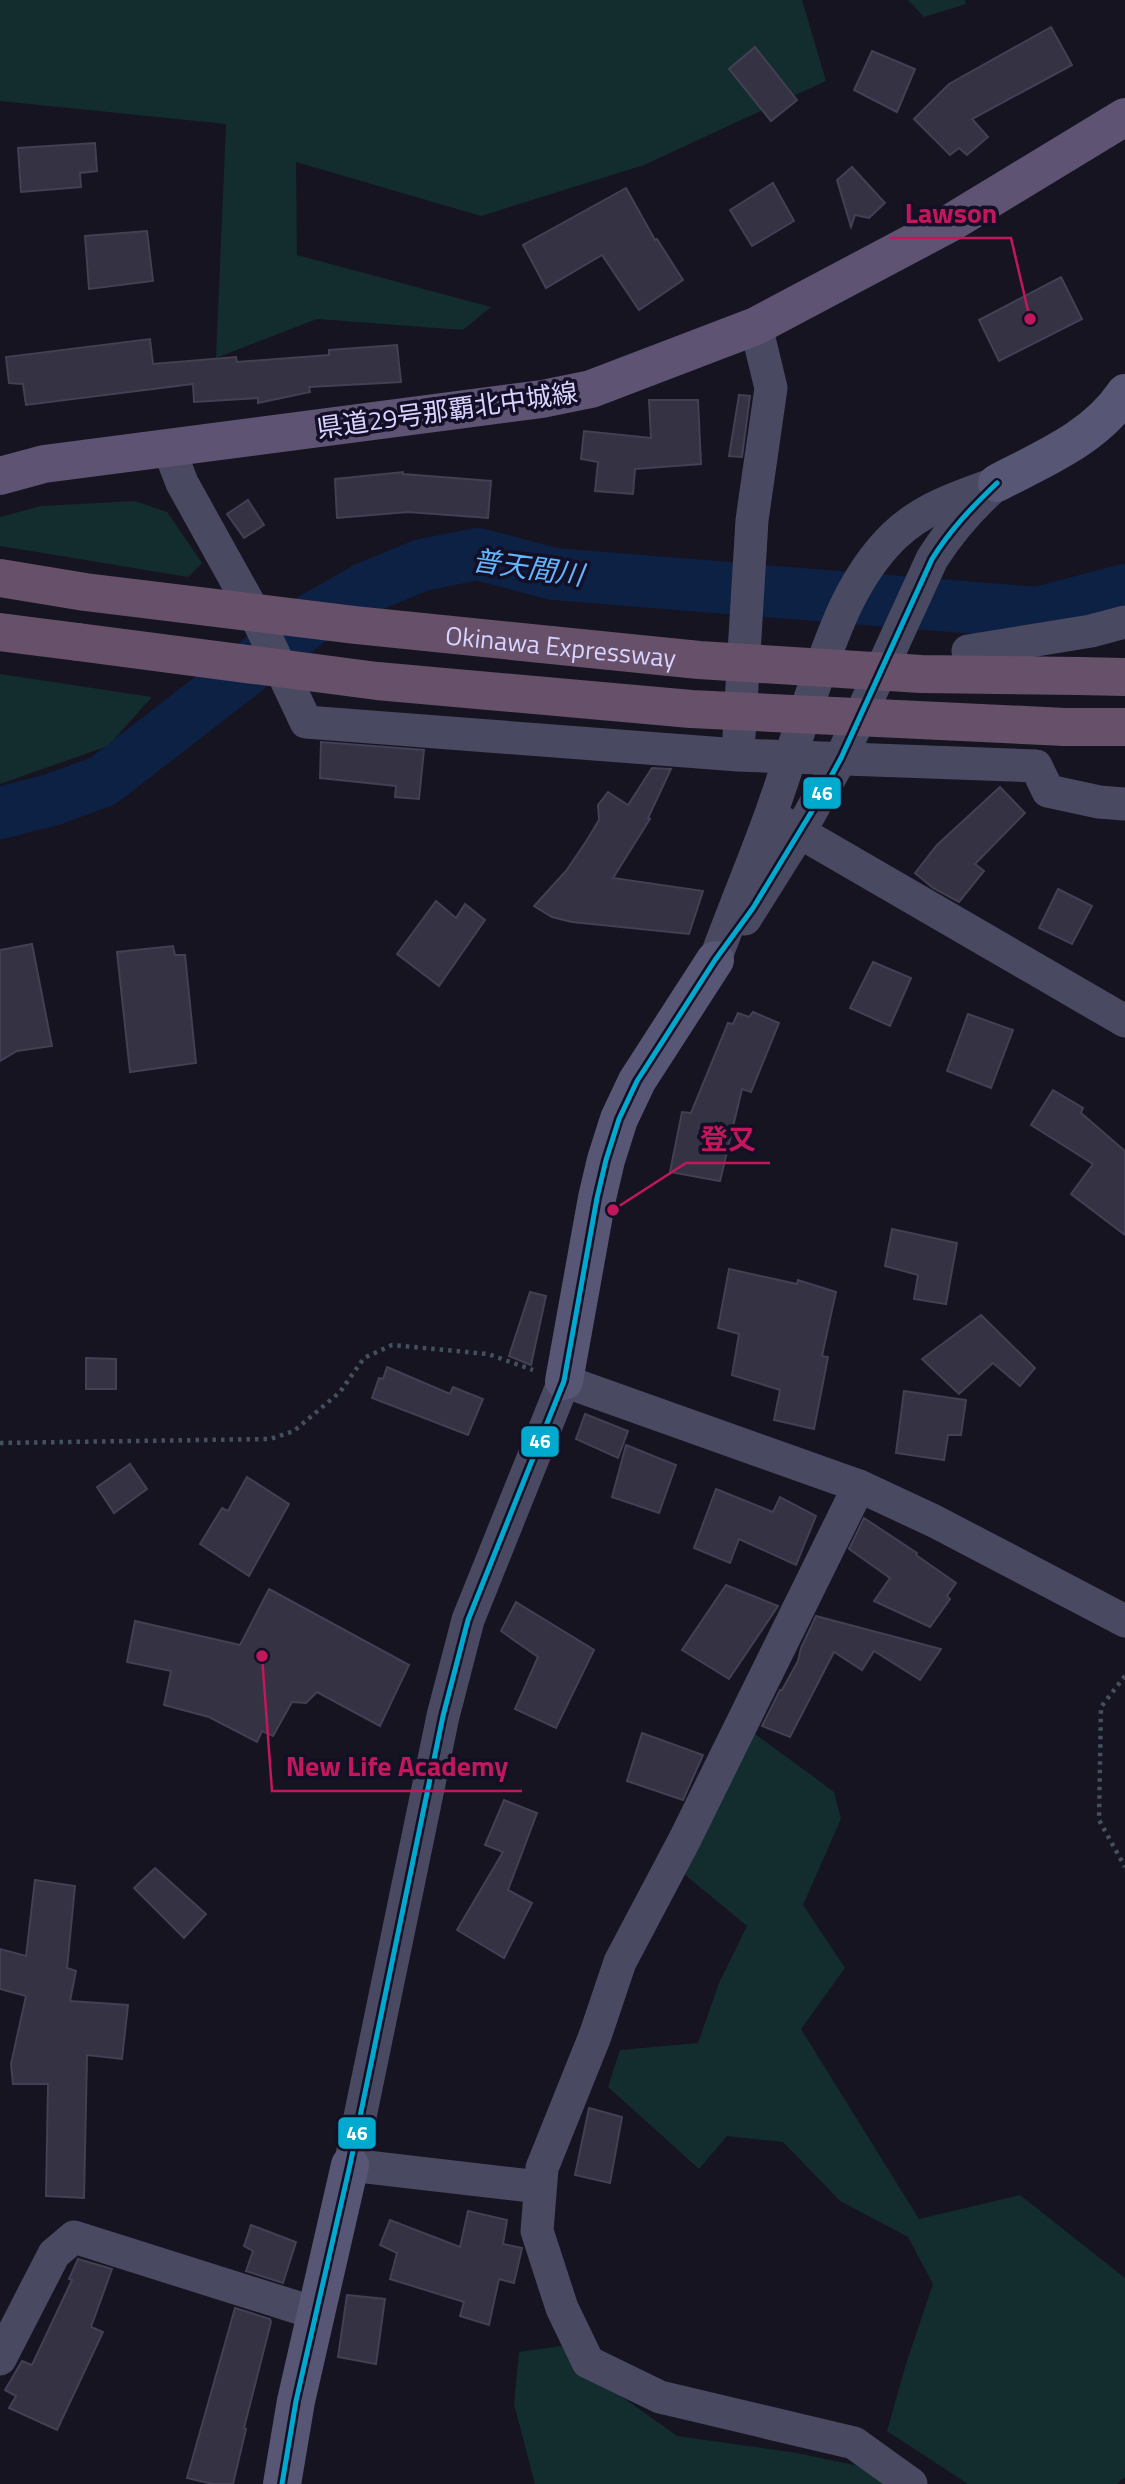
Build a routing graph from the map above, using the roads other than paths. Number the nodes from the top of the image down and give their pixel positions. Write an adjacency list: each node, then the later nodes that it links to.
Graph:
1 (1125, 117): 2 (main road, 県道29号那覇北中城線)
2 (756, 326): 4 (main road, 県道29号那覇北中城線); 13 (street)
3 (1125, 393): 6 (street)
4 (169, 449): 5 (main road, 県道29号那覇北中城線); 13 (street)
5 (0, 476)
6 (997, 483): 14 (street); 15 (street)
7 (0, 578): 11 (highway, Okinawa Expressway, bridge)
8 (1125, 622): 10 (street)
9 (0, 632): 12 (highway, Okinawa Expressway, bridge)
10 (968, 652)
11 (1125, 677)
12 (1125, 727)
13 (738, 755): 14 (street)
14 (790, 757): 15 (street); 17 (street)
15 (841, 758): 16 (street); 18 (street)
16 (1125, 804)
17 (771, 815): 18 (street); 19 (street)
18 (799, 833): 19 (street); 20 (street)
19 (715, 960): 21 (street)
20 (1125, 1021)
21 (564, 1381): 22 (street); 24 (street)
22 (859, 1486): 23 (street); 25 (street)
23 (1125, 1621)
24 (350, 2165): 25 (street); 26 (street)
25 (540, 2187): 29 (street)
26 (318, 2314): 27 (street); 28 (street)
27 (0, 2360)
28 (282, 2484)
29 (911, 2484)

